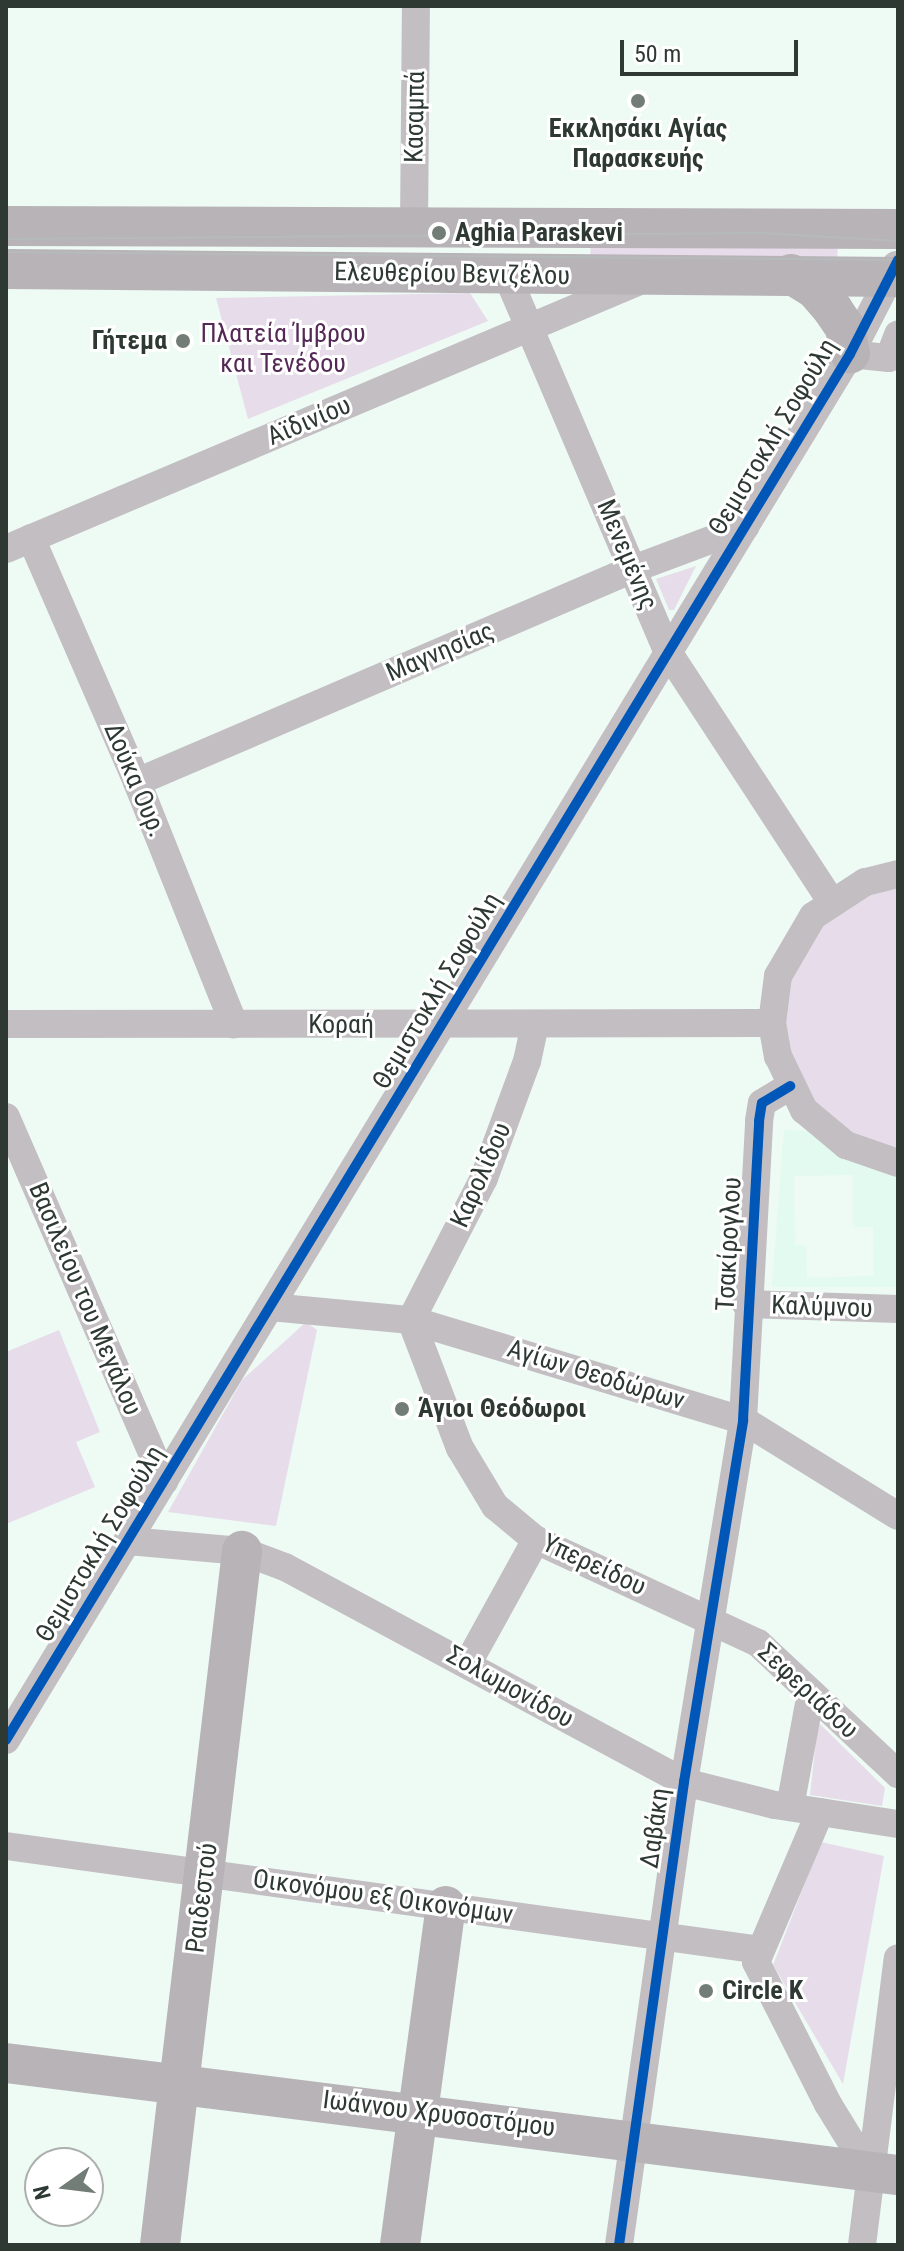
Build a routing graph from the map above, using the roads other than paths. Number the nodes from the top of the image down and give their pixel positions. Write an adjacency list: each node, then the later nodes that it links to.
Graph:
1 (416, 6): 3 (street, Κασαμπά)
2 (6, 226): 3 (street, Ελευθερίου Βενιζέλου)
3 (414, 227): 4 (street, Ελευθερίου Βενιζέλου)
4 (898, 229)
5 (6, 269): 7 (street, Ελευθερίου Βενιζέλου)
6 (895, 272): 9 (street, Ελευθερίου Βενιζέλου); 11 (street, Θεμιστοκλή Σοφούλη)
7 (506, 273): 8 (street, Ελευθερίου Βενιζέλου); 10 (street, Μενεμένης)
8 (656, 274): 9 (street, Ελευθερίου Βενιζέλου); 10 (street, Αϊδινίου)
9 (791, 274): 11 (street)
10 (528, 329): 13 (street, Αϊδινίου); 14 (street, Μενεμένης)
11 (884, 353): 12 (street, Θεμιστοκλή Σοφούλη)
12 (745, 527): 14 (street, Μαγνησίας); 15 (street, Θεμιστοκλή Σοφούλη)
13 (18, 544): 16 (street, Δούκα Ουρ.)
14 (633, 569): 15 (street, Μενεμένης); 16 (street, Μαγνησίας)
15 (668, 652): 18 (street, Μενεμένης); 23 (street, Θεμιστοκλή Σοφούλη)
16 (137, 782): 21 (street, Δούκα Ουρ.)
17 (898, 874): 18 (street)
18 (831, 901): 19 (street)
19 (772, 1023): 22 (street, Κοραή); 24 (street)
20 (6, 1024): 21 (street, Κοραή)
21 (234, 1024): 23 (street, Κοραή)
22 (535, 1024): 23 (street, Κοραή); 30 (street, Καρολίδου)
23 (441, 1025): 28 (street, Θεμιστοκλή Σοφούλη)
24 (790, 1086): 26 (street); 27 (street, Τσακίρογλου)
25 (6, 1117): 32 (street, Βασιλείου του Μεγάλου)
26 (898, 1163)
27 (746, 1304): 29 (street, Καλύμνου); 31 (street, Τσακίρογλου)
28 (270, 1307): 30 (street, Αγίων Θεοδώρων); 32 (street, Θεμιστοκλή Σοφούλη)
29 (898, 1309)
30 (411, 1320): 31 (street, Αγίων Θεοδώρων); 34 (street, Υπερείδου)
31 (743, 1420): 33 (street, Αγίων Θεοδώρων); 37 (street, Δαβάκη)
32 (164, 1481): 35 (street, Θεμιστοκλή Σοφούλη)
33 (898, 1516)
34 (536, 1540): 37 (street, Υπερείδου); 38 (street)
35 (128, 1541): 36 (street, Σολωμονίδου); 40 (street, Θεμιστοκλή Σοφούλη)
36 (242, 1551): 38 (street, Σολωμονίδου); 47 (street, Ραιδεστού)
37 (711, 1617): 39 (street, Σεφεριάδου); 42 (street, Δαβάκη)
38 (468, 1663): 42 (street, Σολωμονίδου)
39 (811, 1693): 41 (street, Σεφεριάδου); 43 (street)
40 (6, 1740)
41 (898, 1774)
42 (684, 1782): 43 (street, Σολωμονίδου); 49 (street, Δαβάκη)
43 (790, 1807): 44 (street, Σολωμονίδου)
44 (820, 1812): 45 (street, Σολωμονίδου); 50 (street)
45 (898, 1824)
46 (6, 1846): 47 (street, Οικονόμου εξ Οικονόμων)
47 (205, 1872): 48 (street, Οικονόμου εξ Οικονόμων); 53 (street, Ραιδεστού)
48 (446, 1906): 49 (street, Οικονόμου εξ Οικονόμων); 54 (street)
49 (662, 1933): 50 (street, Οικονόμου εξ Οικονόμων); 55 (street, Δαβάκη)
50 (760, 1950): 56 (street)
51 (898, 1958): 56 (street)
52 (6, 2063): 53 (street, Ιωάννου Χρυσοστόμου)
53 (180, 2082): 54 (street, Ιωάννου Χρυσοστόμου); 57 (street, Ραιδεστού)
54 (417, 2111): 55 (street, Ιωάννου Χρυσοστόμου); 58 (street)
55 (633, 2139): 56 (street, Ιωάννου Χρυσοστόμου); 59 (street, Δαβάκη)
56 (884, 2175): 60 (street)
57 (160, 2245)
58 (400, 2245)
59 (619, 2245)
60 (862, 2245)

